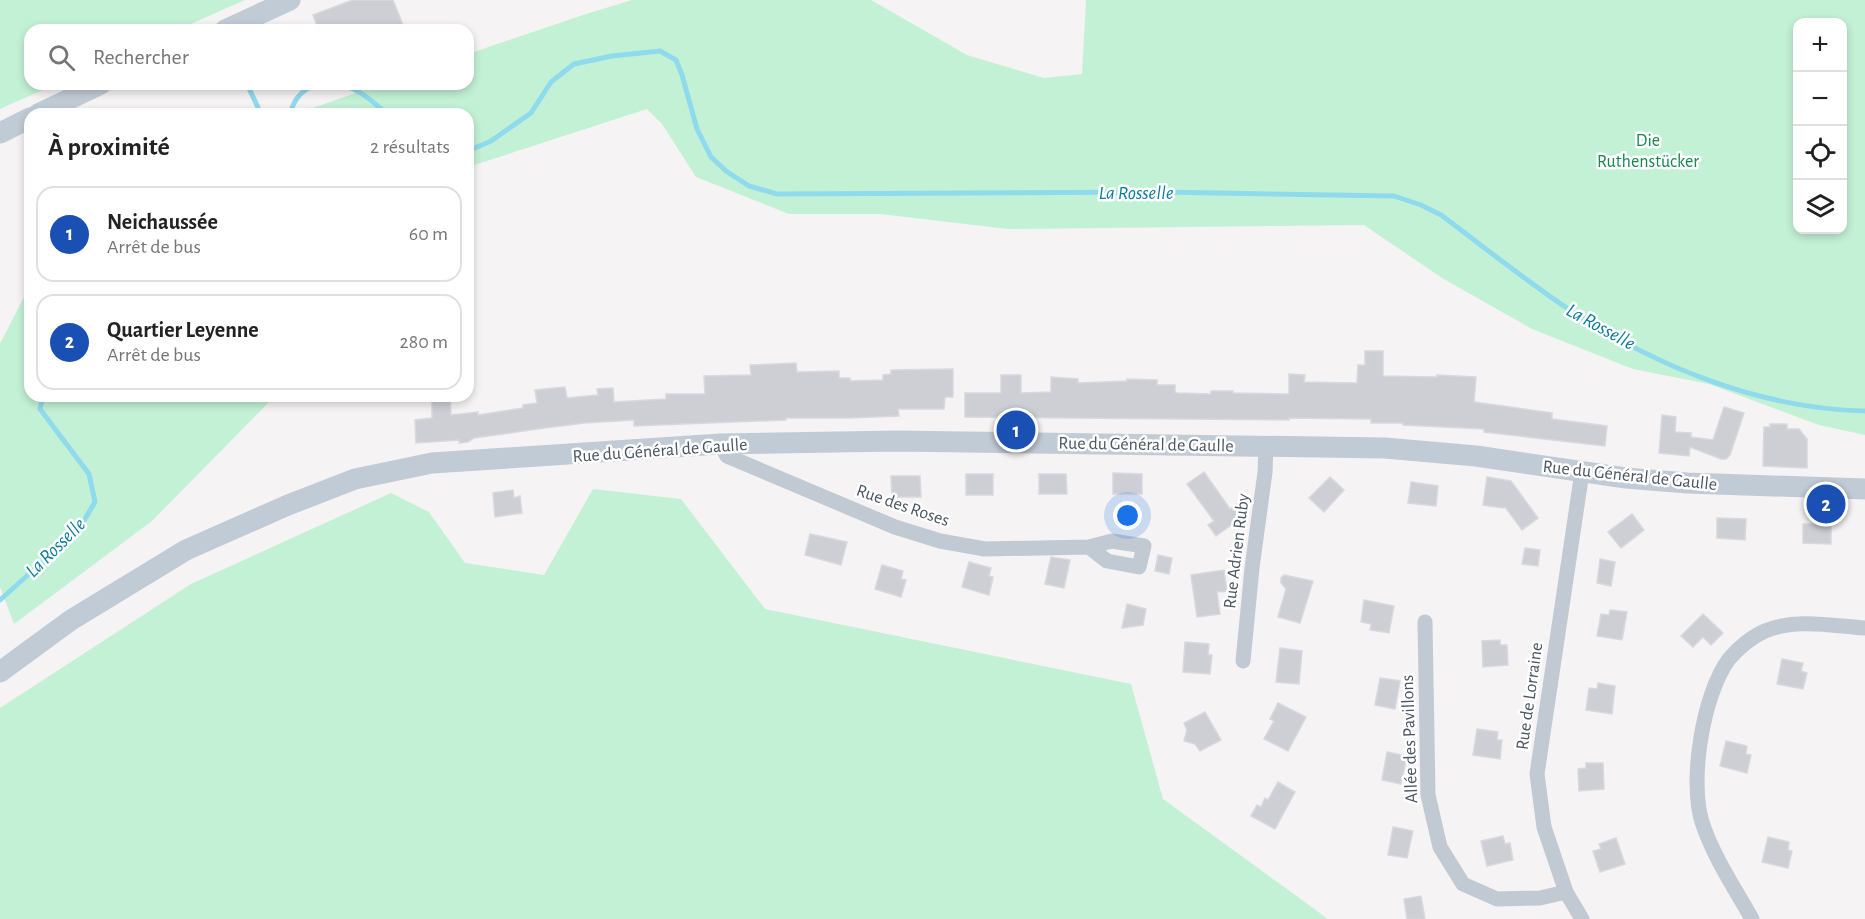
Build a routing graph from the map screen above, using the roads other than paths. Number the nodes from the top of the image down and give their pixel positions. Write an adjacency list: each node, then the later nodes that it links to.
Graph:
1 (290, 0): 2 (main road)
2 (238, 24)
3 (88, 90): 4 (main road)
4 (51, 108)
5 (24, 121): 6 (main road)
6 (0, 133)
7 (720, 444): 8 (main road, Rue du Général de Gaulle); 11 (street, Rue des Roses); 15 (main road, Rue du Général de Gaulle)
8 (1266, 446): 9 (main road, Rue du Général de Gaulle); 14 (street, Rue Adrien Ruby)
9 (1582, 472): 10 (main road, Rue du Général de Gaulle); 16 (street, Rue de Lorraine)
10 (1865, 489)
11 (1089, 547)
12 (1425, 622): 16 (street, Allée des Pavillons)
13 (1865, 628): 18 (street)
14 (1243, 661)
15 (0, 672)
16 (1566, 892): 17 (street, Rue de Lorraine)
17 (1582, 919)
18 (1752, 919)

